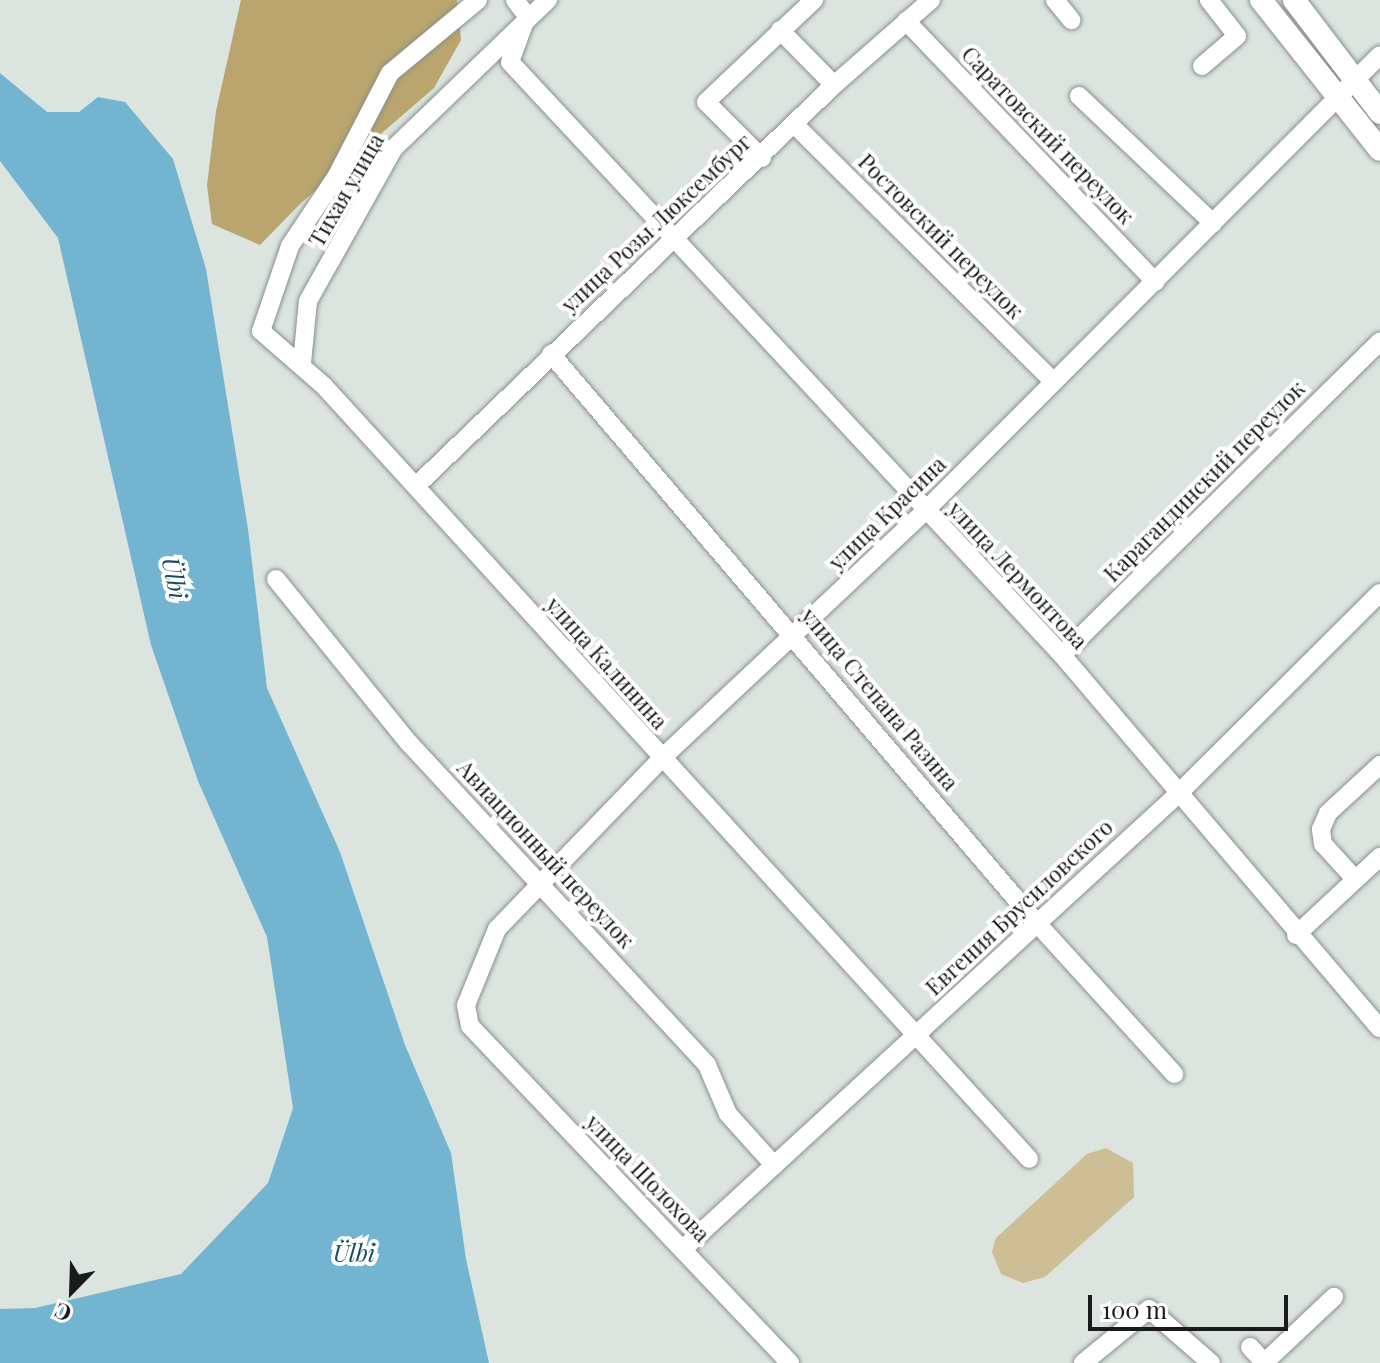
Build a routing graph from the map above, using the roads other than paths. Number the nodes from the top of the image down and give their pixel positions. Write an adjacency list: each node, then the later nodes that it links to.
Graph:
1 (478, 0): 29 (street, улица Калинина)
2 (515, 0): 10 (street)
3 (548, 0): 10 (street, Тихая улица)
4 (814, 0): 13 (street)
5 (931, 0): 12 (street, улица Розы Люксембург)
6 (1055, 0): 11 (street)
7 (1209, 0): 15 (street)
8 (1261, 0): 19 (main road)
9 (1294, 0): 16 (main road)
10 (527, 16): 25 (street, улица Лермонтова); 29 (street, Тихая улица)
11 (1071, 20)
12 (906, 21): 17 (street, улица Розы Люксембург); 26 (street, Саратовский переулок)
13 (780, 30): 17 (street); 23 (street)
14 (1380, 55): 16 (street, улица Красина)
15 (1202, 66)
16 (1355, 79): 19 (street, улица Красина); 20 (main road)
17 (834, 85): 21 (street, улица Розы Люксембург)
18 (1079, 96): 24 (street)
19 (1338, 96): 22 (main road); 24 (street, улица Красина)
20 (1380, 113)
21 (794, 124): 23 (street, улица Розы Люксембург); 30 (street, Ростовский переулок)
22 (1380, 150)
23 (762, 158): 25 (street, улица Розы Люксембург)
24 (1213, 223): 26 (street, улица Красина)
25 (678, 238): 28 (street, улица Розы Люксембург); 32 (street, улица Лермонтова)
26 (1155, 282): 30 (street, улица Красина)
27 (1380, 341): 36 (street, Карагандинский переулок)
28 (551, 354): 31 (street, улица Розы Люксембург); 35 (street, улица Степана Разина)
29 (302, 363): 31 (street, улица Калинина)
30 (1054, 382): 32 (street, улица Красина)
31 (416, 486): 37 (street, улица Калинина)
32 (925, 511): 35 (street, улица Красина); 36 (street, улица Лермонтова)
33 (276, 579): 42 (street, Авиационный переулок)
34 (1380, 593): 39 (street, Евгения Брусиловского)
35 (794, 634): 37 (street, улица Красина); 43 (street, улица Степана Разина)
36 (1062, 655): 39 (street, улица Лермонтова)
37 (661, 759): 42 (street, улица Красина); 47 (street, улица Калинина)
38 (1380, 765): 41 (street)
39 (1177, 795): 43 (street, Евгения Брусиловского); 44 (street, улица Лермонтова)
40 (1380, 857): 41 (street)
41 (1355, 879): 44 (street)
42 (540, 881): 46 (street, улица Красина); 50 (street, Авиационный переулок)
43 (1035, 921): 47 (street, Евгения Брусиловского); 48 (street, улица Степана Разина)
44 (1296, 935): 45 (street, улица Лермонтова)
45 (1376, 1016)
46 (470, 1026): 51 (street, улица Шолохова)
47 (914, 1036): 49 (street, улица Калинина); 50 (street, Евгения Брусиловского)
48 (1174, 1074)
49 (1029, 1159)
50 (774, 1165): 51 (street, Евгения Брусиловского)
51 (683, 1249): 54 (street, улица Шолохова)
52 (1334, 1297): 57 (street)
53 (1250, 1347): 57 (street)
54 (790, 1363)
55 (1083, 1363): 56 (street)
56 (1211, 1363)
57 (1265, 1363)

